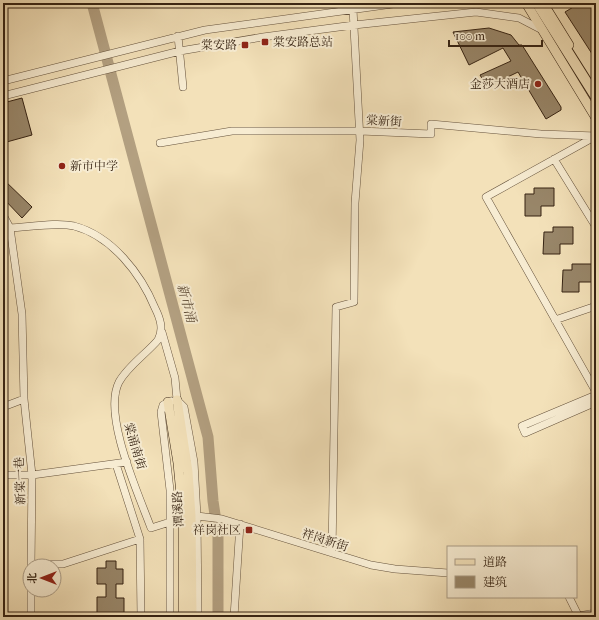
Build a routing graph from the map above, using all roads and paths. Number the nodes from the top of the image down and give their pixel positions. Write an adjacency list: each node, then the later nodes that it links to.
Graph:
1 (400, 3): 5 (street)
2 (526, 3): 7 (main road)
3 (537, 3): 14 (highway)
4 (543, 3): 12 (main road)
5 (353, 9): 6 (street); 8 (street)
6 (354, 25): 7 (street); 9 (street); 16 (street)
7 (542, 30): 15 (main road)
8 (178, 36): 9 (street); 10 (street)
9 (180, 50): 11 (street); 13 (street)
10 (3, 81)
11 (183, 87)
12 (596, 89)
13 (3, 96)
14 (596, 97)
15 (596, 118)
16 (360, 131): 17 (street, 棠新街); 18 (street, 棠新街); 40 (street)
17 (596, 136): 19 (street)
18 (160, 143)
19 (554, 159): 21 (street); 24 (street)
20 (3, 215): 22 (street)
21 (596, 227)
22 (10, 228): 25 (street); 27 (street, 新棠一巷)
23 (596, 306): 24 (street)
24 (555, 320): 26 (street)
25 (161, 330): 28 (street); 32 (street, 棠涌南街)
26 (596, 393): 29 (street)
27 (24, 399): 30 (street); 35 (street, 新棠一巷)
28 (173, 401): 31 (main road, 潭溪路); 36 (street); 37 (street)
29 (596, 402)
30 (3, 407)
31 (176, 421): 50 (main road, 潭溪路); 51 (main road, 潭溪路)
32 (127, 462): 33 (street); 37 (street, 棠涌南街)
33 (116, 464): 35 (street); 39 (street)
34 (3, 475): 35 (street)
35 (32, 475): 41 (street, 新棠一巷)
36 (197, 516): 38 (street, 祥岗新街); 52 (street)
37 (170, 522): 49 (street)
38 (240, 524): 40 (street, 祥岗新街); 53 (street)
39 (140, 539): 42 (street); 48 (street)
40 (332, 554): 43 (street, 祥岗新街)
41 (31, 558)
42 (62, 564)
43 (447, 572)
44 (31, 598): 47 (street)
45 (569, 598): 54 (street)
46 (596, 613): 54 (street)
47 (31, 617)
48 (141, 617)
49 (170, 617)
50 (183, 617)
51 (192, 617)
52 (198, 617)
53 (234, 617)
54 (578, 617)

